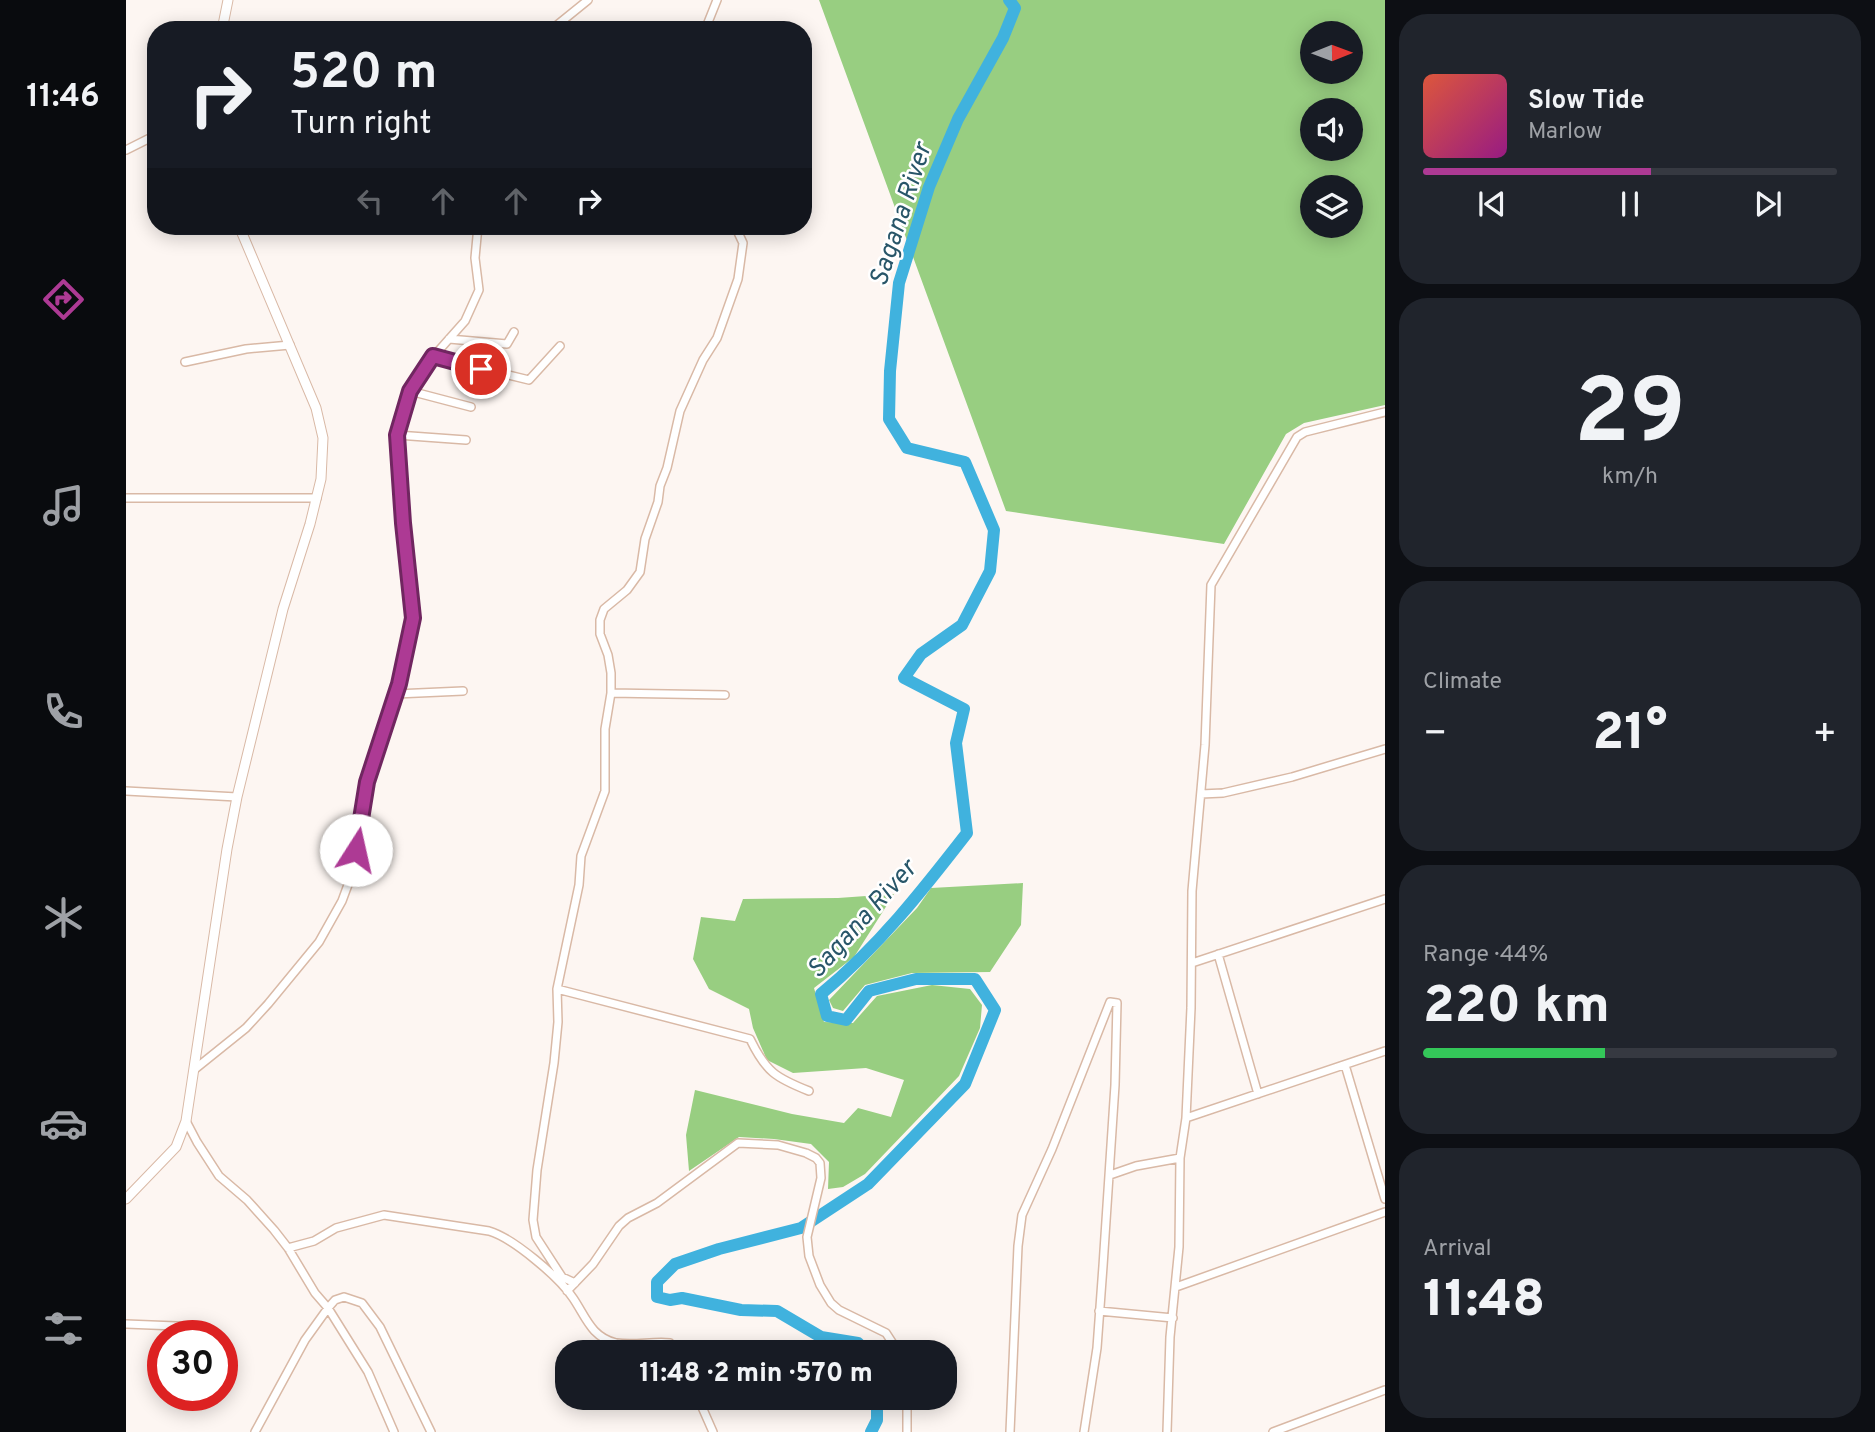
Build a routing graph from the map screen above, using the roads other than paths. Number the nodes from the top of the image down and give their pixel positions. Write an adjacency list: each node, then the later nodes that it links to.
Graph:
1 (228, 0): 4 (street)
2 (589, 0): 5 (street)
3 (717, 0): 6 (street)
4 (224, 21)
5 (562, 21)
6 (709, 21)
7 (147, 140): 8 (street)
8 (126, 150)
9 (243, 235): 14 (street)
10 (477, 235): 13 (street)
11 (741, 235): 26 (street)
12 (514, 332): 13 (street)
13 (449, 339): 16 (street)
14 (290, 345): 17 (street); 24 (street)
15 (560, 346): 16 (street)
16 (433, 356): 18 (street)
17 (185, 362)
18 (410, 391): 19 (street); 21 (street)
19 (471, 407)
20 (1385, 412): 31 (street)
21 (397, 435): 22 (street); 27 (street)
22 (466, 440)
23 (126, 498): 24 (street)
24 (317, 498): 32 (street)
25 (463, 691): 27 (street)
26 (611, 692): 28 (street); 36 (street)
27 (396, 694): 39 (street)
28 (725, 695)
29 (1385, 749): 31 (street)
30 (126, 792): 32 (street)
31 (1201, 794): 35 (street)
32 (237, 797): 39 (street)
33 (1385, 899): 34 (street)
34 (1218, 954): 35 (street); 41 (street)
35 (1192, 962): 42 (street)
36 (557, 989): 40 (street); 50 (street)
37 (1385, 1051): 38 (street)
38 (1345, 1065): 41 (street); 47 (street)
39 (195, 1069): 43 (street)
40 (809, 1091)
41 (1258, 1094): 42 (street)
42 (1185, 1118): 44 (street)
43 (186, 1121): 46 (street); 49 (street)
44 (1180, 1158): 45 (street); 51 (street)
45 (1110, 1175): 54 (street); 68 (street)
46 (126, 1199)
47 (1385, 1199)
48 (1385, 1212): 51 (street)
49 (288, 1248): 52 (street); 53 (street)
50 (575, 1283): 52 (street); 59 (street)
51 (1176, 1287): 55 (street)
52 (567, 1291): 58 (street)
53 (328, 1308): 63 (street); 64 (street); 65 (street)
54 (1099, 1311): 55 (street); 69 (street)
55 (1173, 1318): 70 (street)
56 (126, 1324): 57 (street)
57 (147, 1325)
58 (610, 1340)
59 (891, 1340)
60 (1385, 1390): 71 (street)
61 (703, 1410): 66 (street)
62 (907, 1410): 67 (street)
63 (255, 1432)
64 (394, 1432)
65 (431, 1432)
66 (713, 1432)
67 (907, 1432)
68 (1010, 1432)
69 (1084, 1432)
70 (1167, 1432)
71 (1273, 1432)

